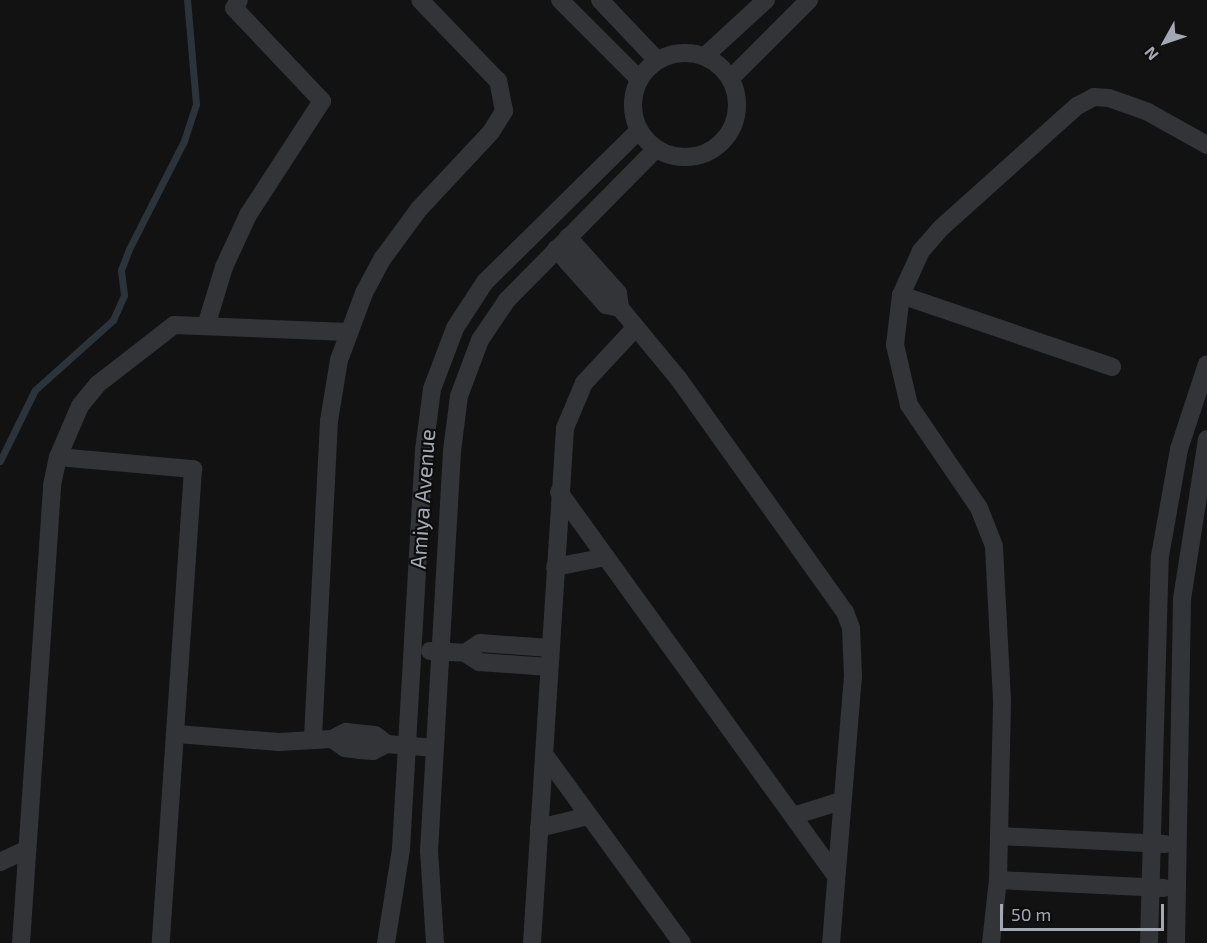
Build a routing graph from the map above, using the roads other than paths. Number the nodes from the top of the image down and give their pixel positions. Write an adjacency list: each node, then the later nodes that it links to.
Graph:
1 (239, 0): 16 (street)
2 (420, 0): 18 (street)
3 (560, 0): 9 (street)
4 (600, 0): 8 (street)
5 (766, 0): 7 (street)
6 (809, 0): 10 (street)
7 (705, 56): 8 (street); 10 (street)
8 (657, 60): 9 (street)
9 (639, 79): 11 (street)
10 (730, 79): 13 (street)
11 (639, 130): 13 (street); 29 (street, Amiya Avenue)
12 (1207, 145): 15 (street)
13 (656, 149): 14 (street, Amiya Avenue)
14 (562, 243): 17 (street); 30 (street, Amiya Avenue)
15 (901, 295): 20 (street); 42 (street)
16 (206, 326): 18 (street); 22 (street)
17 (636, 327): 23 (street); 38 (street)
18 (348, 332): 34 (street)
19 (1207, 364): 24 (street)
20 (1112, 367)
21 (1207, 439): 25 (street)
22 (58, 457): 33 (street); 45 (street)
23 (559, 492): 26 (street); 27 (street)
24 (1167, 517): 25 (street); 43 (street)
25 (1199, 519): 44 (street)
26 (606, 557): 27 (street); 40 (street)
27 (555, 567): 28 (street)
28 (550, 648): 31 (street); 32 (street)
29 (413, 650): 30 (street); 35 (street, Amiya Avenue)
30 (440, 651): 31 (street); 36 (street, Amiya Avenue)
31 (465, 653): 32 (street)
32 (549, 667): 37 (street)
33 (177, 734): 34 (street); 52 (street)
34 (313, 737): 35 (street)
35 (407, 746): 36 (street); 53 (street, Amiya Avenue)
36 (435, 748): 54 (street, Amiya Avenue)
37 (544, 754): 39 (street); 41 (street)
38 (841, 801): 40 (street); 47 (street)
39 (589, 816): 41 (street); 56 (street)
40 (794, 816): 47 (street)
41 (539, 828): 55 (street)
42 (999, 836): 43 (street); 48 (street)
43 (1153, 843): 44 (street); 49 (street)
44 (1179, 844): 50 (street)
45 (26, 849): 46 (street); 51 (street)
46 (0, 862)
47 (835, 874): 57 (street)
48 (998, 880): 49 (street); 58 (street)
49 (1152, 888): 50 (street); 59 (street)
50 (1178, 889): 60 (street)
51 (21, 943)
52 (161, 943)
53 (386, 943)
54 (435, 943)
55 (532, 943)
56 (682, 943)
57 (831, 943)
58 (991, 943)
59 (1149, 943)
60 (1176, 943)

